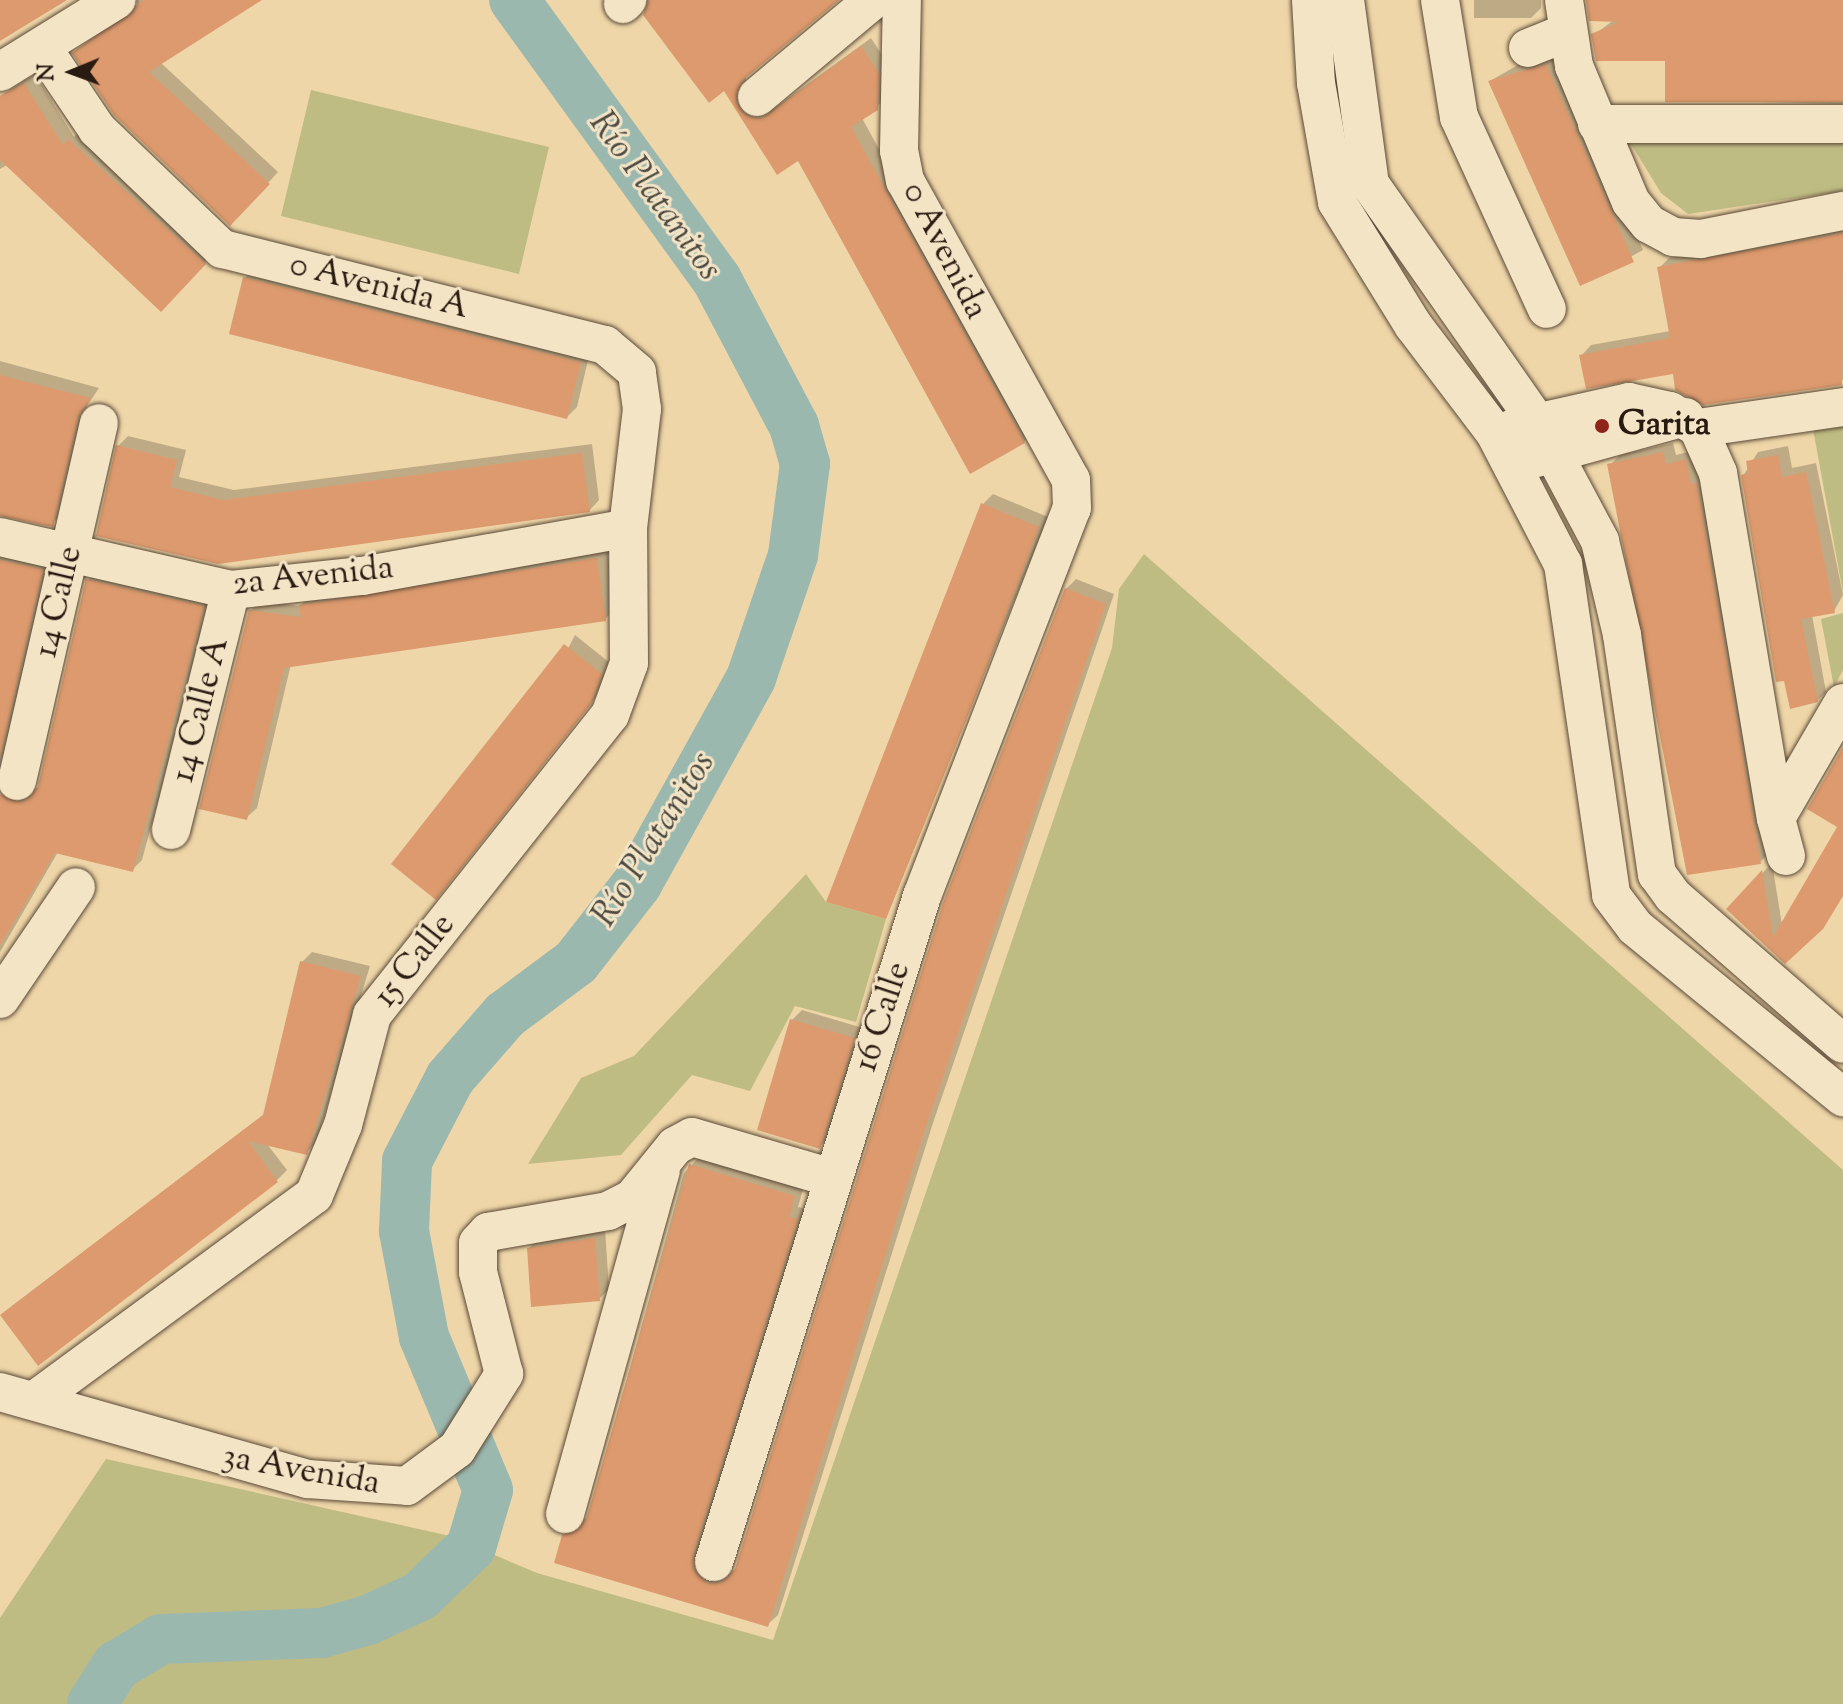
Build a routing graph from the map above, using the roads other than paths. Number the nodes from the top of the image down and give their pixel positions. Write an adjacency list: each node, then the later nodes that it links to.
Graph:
1 (116, 0): 8 (street)
2 (873, 0): 11 (street)
3 (902, 0): 21 (street, 0 Avenida)
4 (1311, 0): 20 (street)
5 (1345, 0): 19 (street)
6 (1440, 0): 15 (street)
7 (1564, 17): 9 (street); 12 (street)
8 (42, 47): 10 (street); 22 (street, 0 Avenida A)
9 (1528, 48)
10 (0, 72)
11 (757, 97)
12 (1597, 124): 13 (street); 14 (street)
13 (1843, 124)
14 (1843, 211)
15 (1547, 309)
16 (1843, 407): 18 (street)
17 (99, 423): 24 (street, 14 Calle)
18 (1691, 423): 19 (street); 28 (street)
19 (1545, 437): 20 (street); 33 (street)
20 (1504, 449): 34 (street)
21 (1071, 480): 36 (street, 16 Calle)
22 (628, 528): 25 (street, 2a Avenida); 38 (street, 15 Calle)
23 (0, 537): 24 (street, 2a Avenida)
24 (71, 552): 25 (street, 2a Avenida); 27 (street, 14 Calle)
25 (231, 590): 29 (street, 14 Calle A)
26 (1843, 703): 28 (street)
27 (17, 781)
28 (1776, 818): 30 (street)
29 (171, 830)
30 (1786, 856)
31 (76, 887): 32 (street)
32 (0, 999)
33 (1843, 1044)
34 (1843, 1097)
35 (664, 1160): 36 (street, 3a Avenida); 38 (street, 3a Avenida); 39 (street)
36 (832, 1178): 40 (street, 16 Calle)
37 (0, 1392): 38 (street, 3a Avenida)
38 (39, 1397)
39 (565, 1514)
40 (714, 1562)

